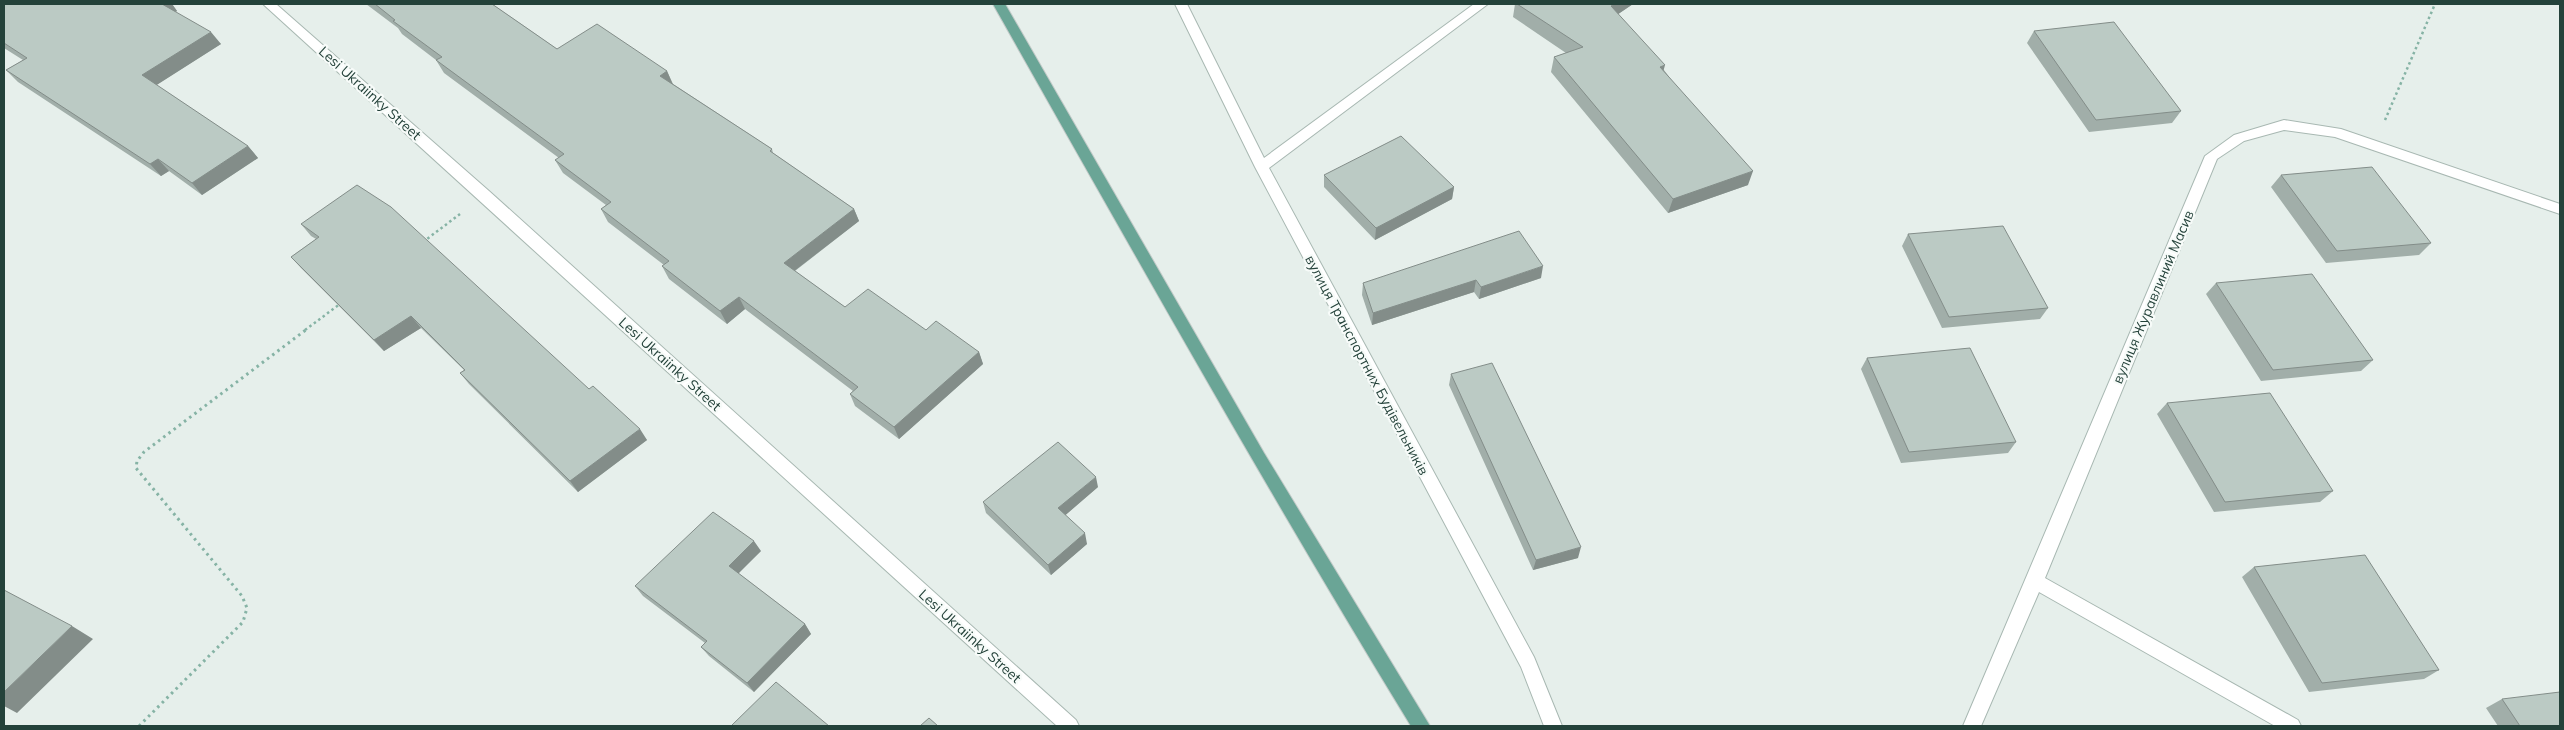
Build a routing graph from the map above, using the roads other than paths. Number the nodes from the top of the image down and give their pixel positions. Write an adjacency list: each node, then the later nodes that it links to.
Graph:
1 (270, 4): 8 (street, Lesi Ukraiinky Street)
2 (999, 4): 9 (main road)
3 (1181, 4): 5 (street, вулиця Транспортних Будівельників)
4 (1482, 4): 5 (street)
5 (1262, 167): 10 (street, вулиця Транспортних Будівельників)
6 (2560, 209): 7 (street, вулиця Журавлиний Масив)
7 (2035, 582): 11 (street, вулиця Журавлиний Масив); 12 (street)
8 (1070, 726)
9 (1421, 726)
10 (1553, 726)
11 (1972, 726)
12 (2292, 726)

